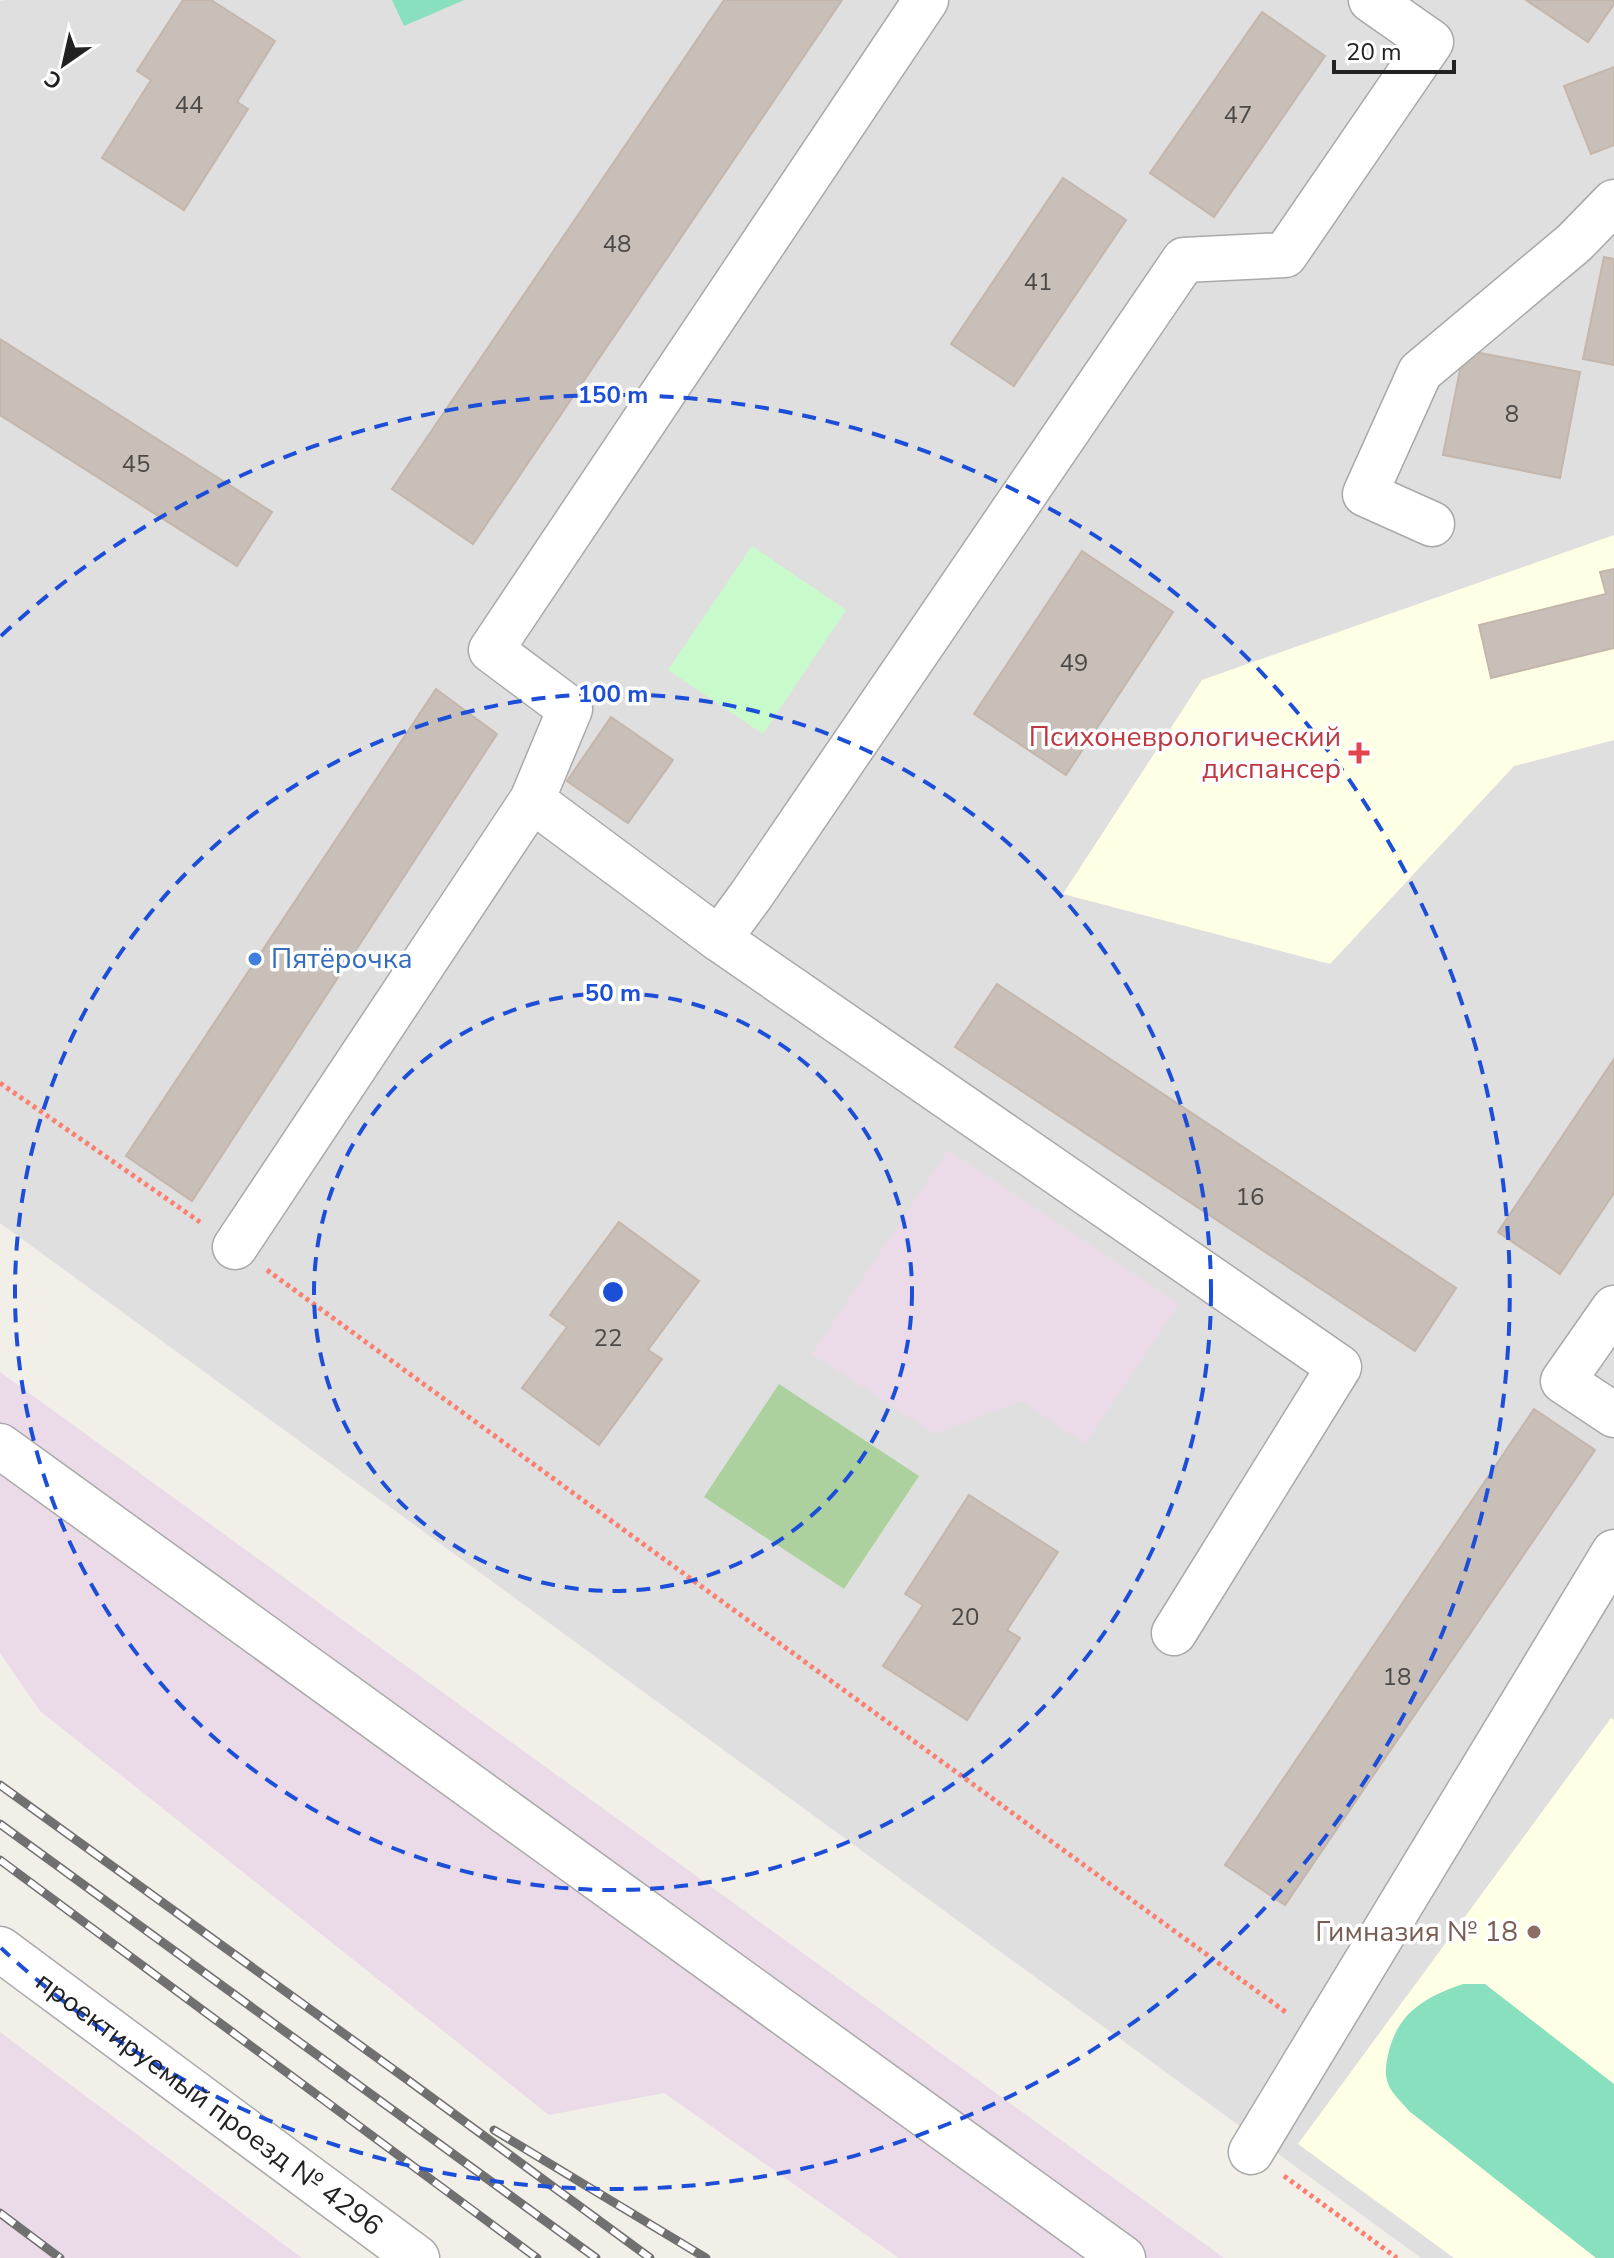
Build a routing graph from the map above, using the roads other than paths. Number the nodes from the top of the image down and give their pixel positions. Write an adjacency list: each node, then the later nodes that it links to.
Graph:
1 (926, 0): 5 (street)
2 (1371, 0): 6 (street)
3 (1614, 202): 4 (street)
4 (1432, 524)
5 (532, 800): 6 (street); 7 (street)
6 (719, 939): 12 (street)
7 (235, 1247)
8 (1614, 1308): 9 (street)
9 (1614, 1415)
10 (0, 1446): 16 (street)
11 (1614, 1552): 14 (street)
12 (1174, 1633)
13 (0, 1949): 15 (street, проектируемый проезд № 4296)
14 (1251, 2152)
15 (417, 2258)
16 (1123, 2258)

